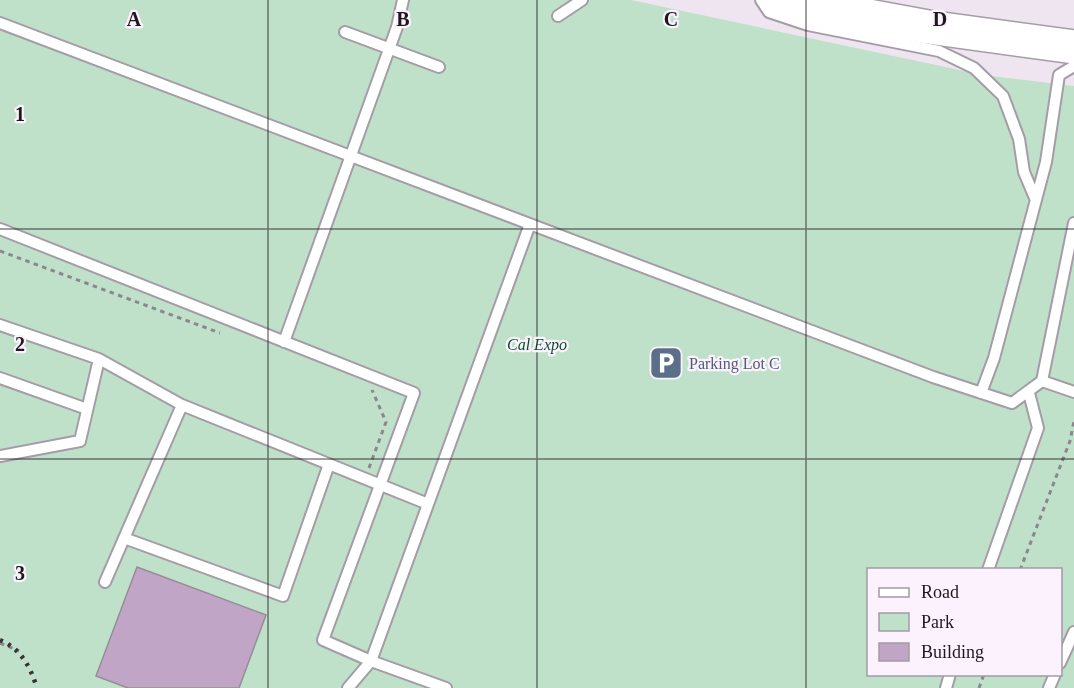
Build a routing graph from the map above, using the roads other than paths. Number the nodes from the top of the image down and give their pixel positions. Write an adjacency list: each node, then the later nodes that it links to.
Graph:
1 (403, 0): 9 (lane)
2 (582, 0): 5 (lane)
3 (761, 0): 13 (lane)
4 (782, 0): 8 (main road)
5 (558, 16)
6 (0, 23): 12 (lane)
7 (345, 32): 9 (lane)
8 (1074, 47)
9 (389, 49): 11 (lane); 12 (lane)
10 (1074, 66): 13 (lane)
11 (439, 67)
12 (349, 156): 15 (lane); 18 (lane)
13 (1035, 198): 23 (lane)
14 (1074, 223): 21 (lane)
15 (530, 224): 23 (lane); 30 (lane)
16 (0, 229): 18 (lane)
17 (0, 325): 19 (lane)
18 (284, 342): 29 (lane)
19 (99, 359): 25 (lane); 26 (lane)
20 (0, 378): 26 (lane)
21 (1042, 381): 22 (lane); 24 (lane)
22 (1074, 392)
23 (981, 393): 24 (lane)
24 (1029, 393): 32 (lane)
25 (182, 405): 28 (lane); 31 (lane)
26 (87, 409): 27 (lane)
27 (0, 456)
28 (329, 464): 29 (lane); 31 (lane)
29 (380, 484): 30 (lane); 36 (lane)
30 (428, 504): 36 (lane)
31 (124, 538): 33 (lane)
32 (989, 568)
33 (105, 582)
34 (1074, 632): 35 (lane)
35 (1062, 659)
36 (371, 661): 37 (lane); 38 (lane)
37 (348, 688)
38 (446, 688)

